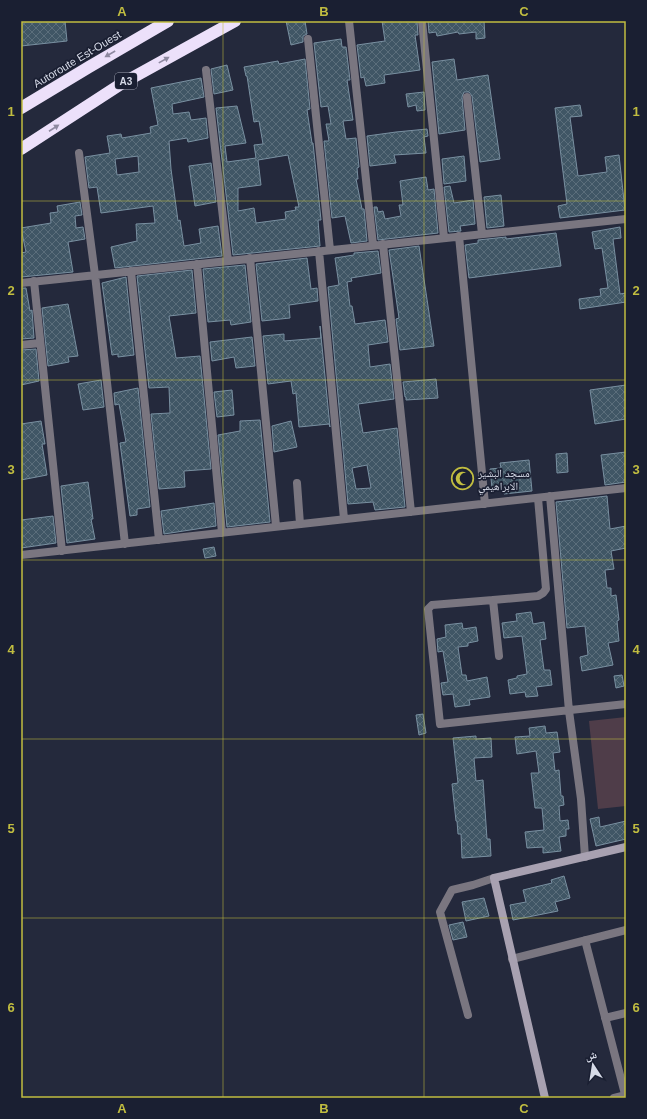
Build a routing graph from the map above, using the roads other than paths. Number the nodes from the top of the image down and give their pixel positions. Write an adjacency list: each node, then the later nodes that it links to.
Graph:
1 (168, 21): 8 (highway, Autoroute Est-Ouest, one-way to 8)
2 (235, 21): 9 (highway, A3, one-way to 2)
3 (349, 21): 16 (street)
4 (422, 21): 14 (street)
5 (308, 39): 17 (street)
6 (206, 70): 20 (street)
7 (466, 97): 12 (street)
8 (21, 108)
9 (21, 149)
10 (79, 153): 23 (street)
11 (626, 219): 12 (street)
12 (482, 234): 13 (street)
13 (459, 236): 14 (street); 34 (street)
14 (444, 238): 15 (street)
15 (383, 244): 16 (street); 35 (street)
16 (373, 245): 17 (street)
17 (330, 250): 18 (street)
18 (319, 251): 19 (street); 36 (street)
19 (250, 258): 20 (street); 38 (street)
20 (228, 261): 21 (street)
21 (197, 264): 22 (street); 39 (street)
22 (131, 271): 23 (street); 40 (street)
23 (95, 275): 24 (street); 41 (street)
24 (44, 280): 25 (street); 27 (street)
25 (34, 281): 26 (street); 27 (street)
26 (21, 283)
27 (36, 298): 28 (street)
28 (40, 343): 29 (street); 42 (street)
29 (21, 345)
30 (297, 483): 37 (street)
31 (626, 488): 32 (street)
32 (550, 496): 33 (street); 47 (street)
33 (538, 498): 34 (street); 44 (street)
34 (485, 504): 35 (street)
35 (411, 512): 36 (street)
36 (344, 519): 37 (street)
37 (300, 524): 38 (street)
38 (276, 526): 39 (street)
39 (222, 533): 40 (street)
40 (159, 540): 41 (street)
41 (125, 544): 42 (street)
42 (62, 551): 43 (street)
43 (21, 555)
44 (493, 600): 45 (street); 47 (street)
45 (499, 656)
46 (626, 704): 47 (street)
47 (569, 711): 49 (street)
48 (626, 847): 49 (street)
49 (585, 856): 50 (street)
50 (494, 878): 53 (street); 55 (street)
51 (626, 930): 52 (street)
52 (586, 940): 53 (street); 56 (street)
53 (512, 959): 58 (street)
54 (626, 1013): 56 (street)
55 (468, 1015)
56 (605, 1018): 57 (street)
57 (626, 1096): 59 (street)
58 (545, 1098)
59 (614, 1098)

